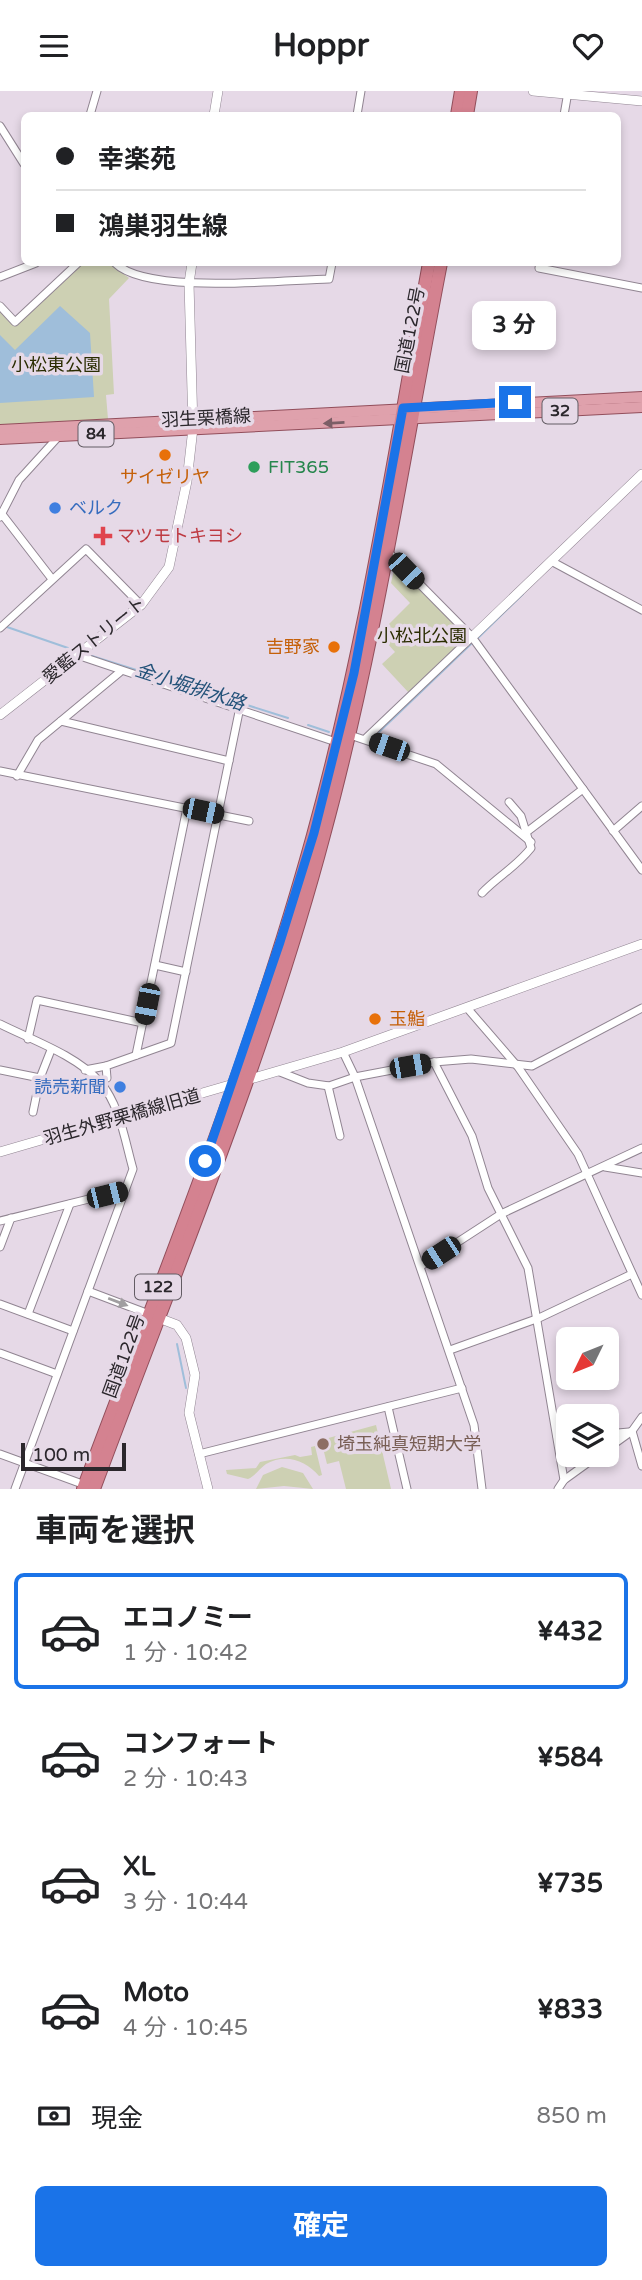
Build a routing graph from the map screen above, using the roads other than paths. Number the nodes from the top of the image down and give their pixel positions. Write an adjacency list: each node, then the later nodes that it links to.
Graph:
1 (97, 91): 9 (street)
2 (218, 91): 10 (street)
3 (361, 91): 11 (street)
4 (461, 91): 12 (highway)
5 (471, 91): 13 (highway)
6 (533, 91): 7 (street)
7 (568, 92): 8 (street); 14 (street)
8 (642, 100)
9 (91, 112)
10 (215, 112)
11 (358, 112)
12 (458, 112)
13 (468, 112)
14 (565, 112)
15 (0, 126): 16 (street)
16 (21, 159)
17 (28, 266): 25 (street)
18 (75, 266): 28 (street)
19 (119, 266): 26 (street)
20 (191, 266): 26 (street, 愛藍ストリート)
21 (331, 266): 26 (street)
22 (429, 266): 31 (highway, 国道122号 / 122)
23 (440, 266): 31 (highway, 国道122号 / 122)
24 (539, 266): 27 (street)
25 (0, 277)
26 (188, 283): 32 (street, 愛藍ストリート)
27 (642, 288)
28 (0, 306)
29 (642, 397): 31 (main road, 32)
30 (642, 407): 31 (main road, 32)
31 (407, 413): 32 (main road, 羽生栗橋線 / 84); 38 (highway, 国道122号 / 122); 52 (highway, 国道122号 / 122)
32 (192, 423): 33 (main road, 羽生栗橋線 / 84); 34 (main road, 羽生栗橋線 / 84); 41 (street, 愛藍ストリート)
33 (0, 430)
34 (59, 436): 35 (main road, 羽生栗橋線 / 84); 37 (street)
35 (0, 439)
36 (640, 480): 39 (street)
37 (1, 515): 40 (street)
38 (388, 552): 44 (street); 50 (highway, 国道122号 / 122)
39 (551, 561): 42 (street); 44 (street)
40 (52, 579): 41 (street); 43 (street)
41 (141, 605): 45 (street, 愛藍ストリート)
42 (642, 610)
43 (2, 624)
44 (472, 637): 51 (street); 56 (street)
45 (77, 655): 46 (street); 48 (street, 愛藍ストリート)
46 (120, 672): 47 (street); 49 (street)
47 (239, 712): 52 (street); 53 (street)
48 (0, 715)
49 (61, 721): 53 (street); 55 (street)
50 (350, 735): 51 (street); 87 (highway, 国道122号 / 122)
51 (365, 739): 64 (street)
52 (337, 742): 87 (highway, 国道122号 / 122)
53 (229, 761): 60 (street)
54 (0, 771): 55 (street)
55 (17, 776): 59 (street)
56 (583, 789): 62 (street); 63 (street)
57 (509, 802): 62 (street)
58 (642, 806): 63 (street)
59 (187, 808): 60 (street); 68 (street)
60 (218, 814): 61 (street); 69 (street)
61 (249, 821)
62 (527, 831): 64 (street)
63 (613, 831): 65 (street)
64 (531, 842): 66 (street)
65 (642, 870)
66 (482, 893)
67 (642, 944): 71 (street, 羽生外野栗橋線旧道)
68 (155, 965): 69 (street); 72 (street)
69 (186, 972): 77 (street)
70 (642, 1008): 80 (street)
71 (468, 1009): 76 (street, 羽生外野栗橋線旧道); 80 (street)
72 (143, 1023): 74 (street); 77 (street)
73 (0, 1024): 74 (street)
74 (28, 1039): 75 (street)
75 (51, 1050): 82 (street); 85 (street)
76 (343, 1052): 83 (street, 羽生外野栗橋線旧道); 84 (street)
77 (136, 1055): 79 (street)
78 (434, 1062): 80 (street); 84 (street); 99 (street)
79 (106, 1066): 82 (street); 86 (street)
80 (518, 1067): 96 (street)
81 (0, 1070): 85 (street)
82 (85, 1070): 90 (street)
83 (279, 1072): 87 (street, 羽生外野栗橋線旧道); 88 (street)
84 (355, 1077): 88 (street); 103 (street)
85 (40, 1078): 89 (street)
86 (107, 1078)
87 (238, 1084): 90 (street, 羽生外野栗橋線旧道); 109 (highway, 国道122号 / 122)
88 (328, 1086): 91 (street)
89 (33, 1112)
90 (118, 1118): 93 (street, 羽生外野栗橋線旧道); 97 (street)
91 (340, 1136)
92 (642, 1148): 94 (street)
93 (0, 1152)
94 (603, 1167): 95 (street); 96 (street)
95 (642, 1173)
96 (587, 1174): 99 (street); 104 (street)
97 (125, 1190): 98 (street); 105 (street)
98 (70, 1204): 100 (street); 108 (street)
99 (501, 1215): 103 (street); 110 (street)
100 (11, 1218): 101 (street); 102 (street)
101 (0, 1221)
102 (0, 1247)
103 (421, 1266): 112 (street)
104 (637, 1279): 106 (street); 110 (street)
105 (88, 1291): 109 (street, one-way to 109); 111 (street)
106 (642, 1295)
107 (0, 1304): 108 (street)
108 (29, 1314): 111 (street)
109 (153, 1316): 123 (street); 129 (highway, 国道122号 / 122)
110 (538, 1318): 112 (street); 120 (street)
111 (74, 1331): 114 (street)
112 (450, 1350): 115 (street)
113 (0, 1353): 114 (street)
114 (57, 1374): 124 (street)
115 (462, 1388): 116 (street); 133 (street)
116 (388, 1407): 123 (street); 132 (street)
117 (642, 1417): 118 (street)
118 (631, 1431): 119 (street); 121 (street); 125 (street)
119 (619, 1432)
120 (556, 1436)
121 (619, 1440)
122 (0, 1454): 124 (street)
123 (199, 1454): 131 (street)
124 (25, 1462): 129 (street); 130 (street)
125 (642, 1466)
126 (562, 1467): 128 (street)
127 (582, 1467): 128 (street)
128 (564, 1480): 134 (street)
129 (87, 1488)
130 (15, 1489)
131 (208, 1489)
132 (407, 1489)
133 (482, 1489)
134 (558, 1489)

